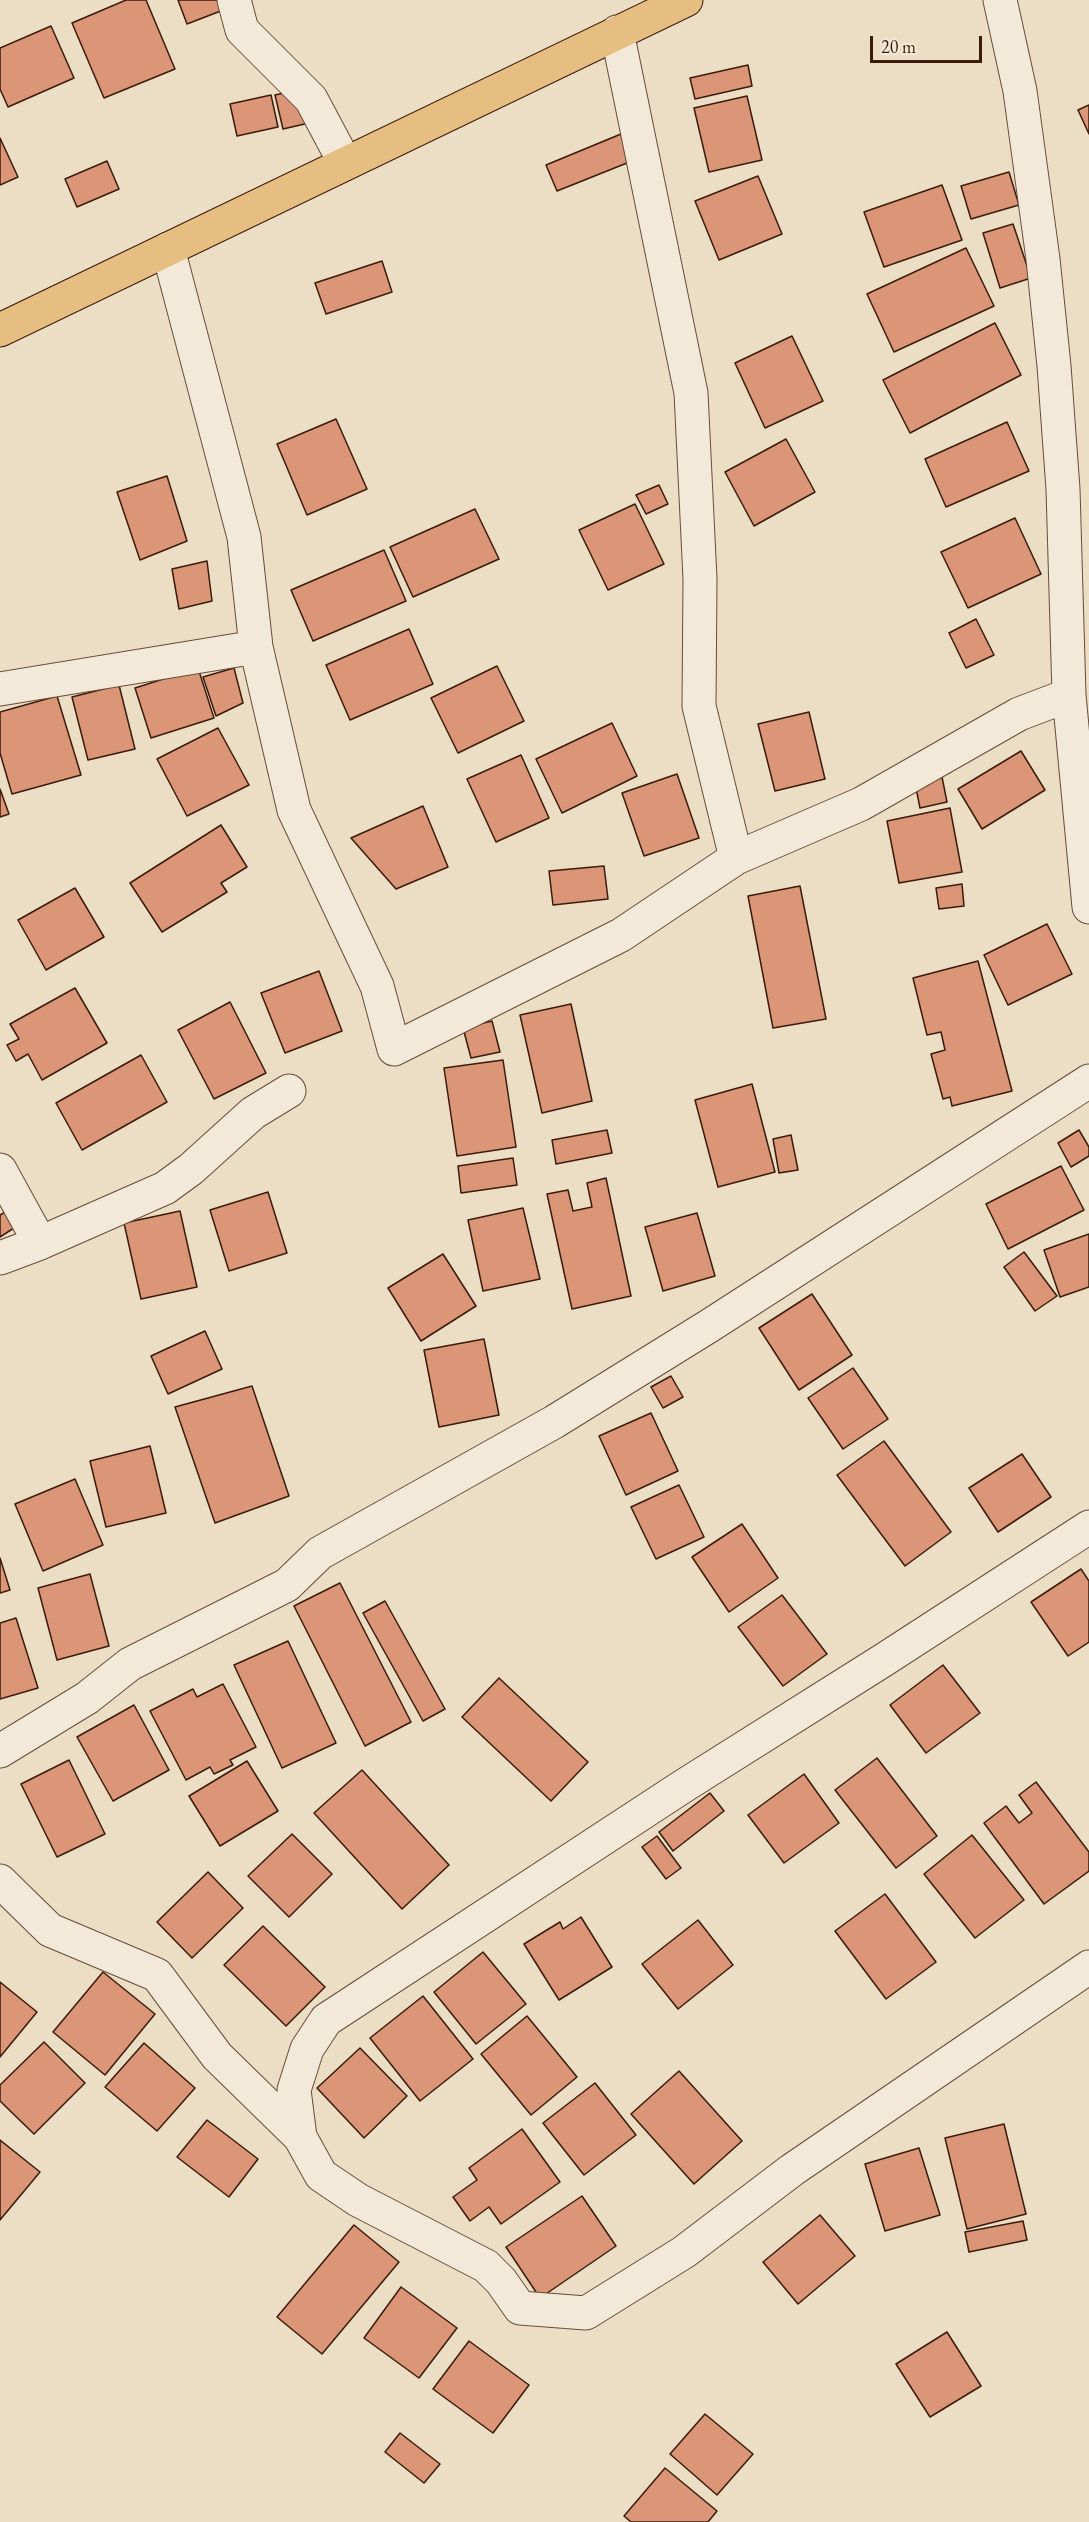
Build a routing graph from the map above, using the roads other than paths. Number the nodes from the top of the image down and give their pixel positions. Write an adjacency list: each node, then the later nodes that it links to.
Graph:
1 (234, 0): 5 (street)
2 (686, 0): 4 (main road)
3 (1000, 0): 10 (street)
4 (616, 32): 5 (main road); 11 (street)
5 (345, 163): 6 (main road)
6 (168, 249): 7 (main road); 8 (street)
7 (0, 330)
8 (256, 647): 9 (street); 11 (street)
9 (0, 689)
10 (1069, 695): 11 (street); 12 (street)
11 (736, 858)
12 (1089, 908)
13 (1089, 1081): 19 (street)
14 (289, 1090): 16 (street)
15 (0, 1170): 16 (street)
16 (40, 1243): 17 (street)
17 (0, 1258)
18 (1089, 1527): 22 (street)
19 (0, 1751)
20 (0, 1881): 22 (street)
21 (1089, 1968): 22 (street)
22 (300, 2138)

